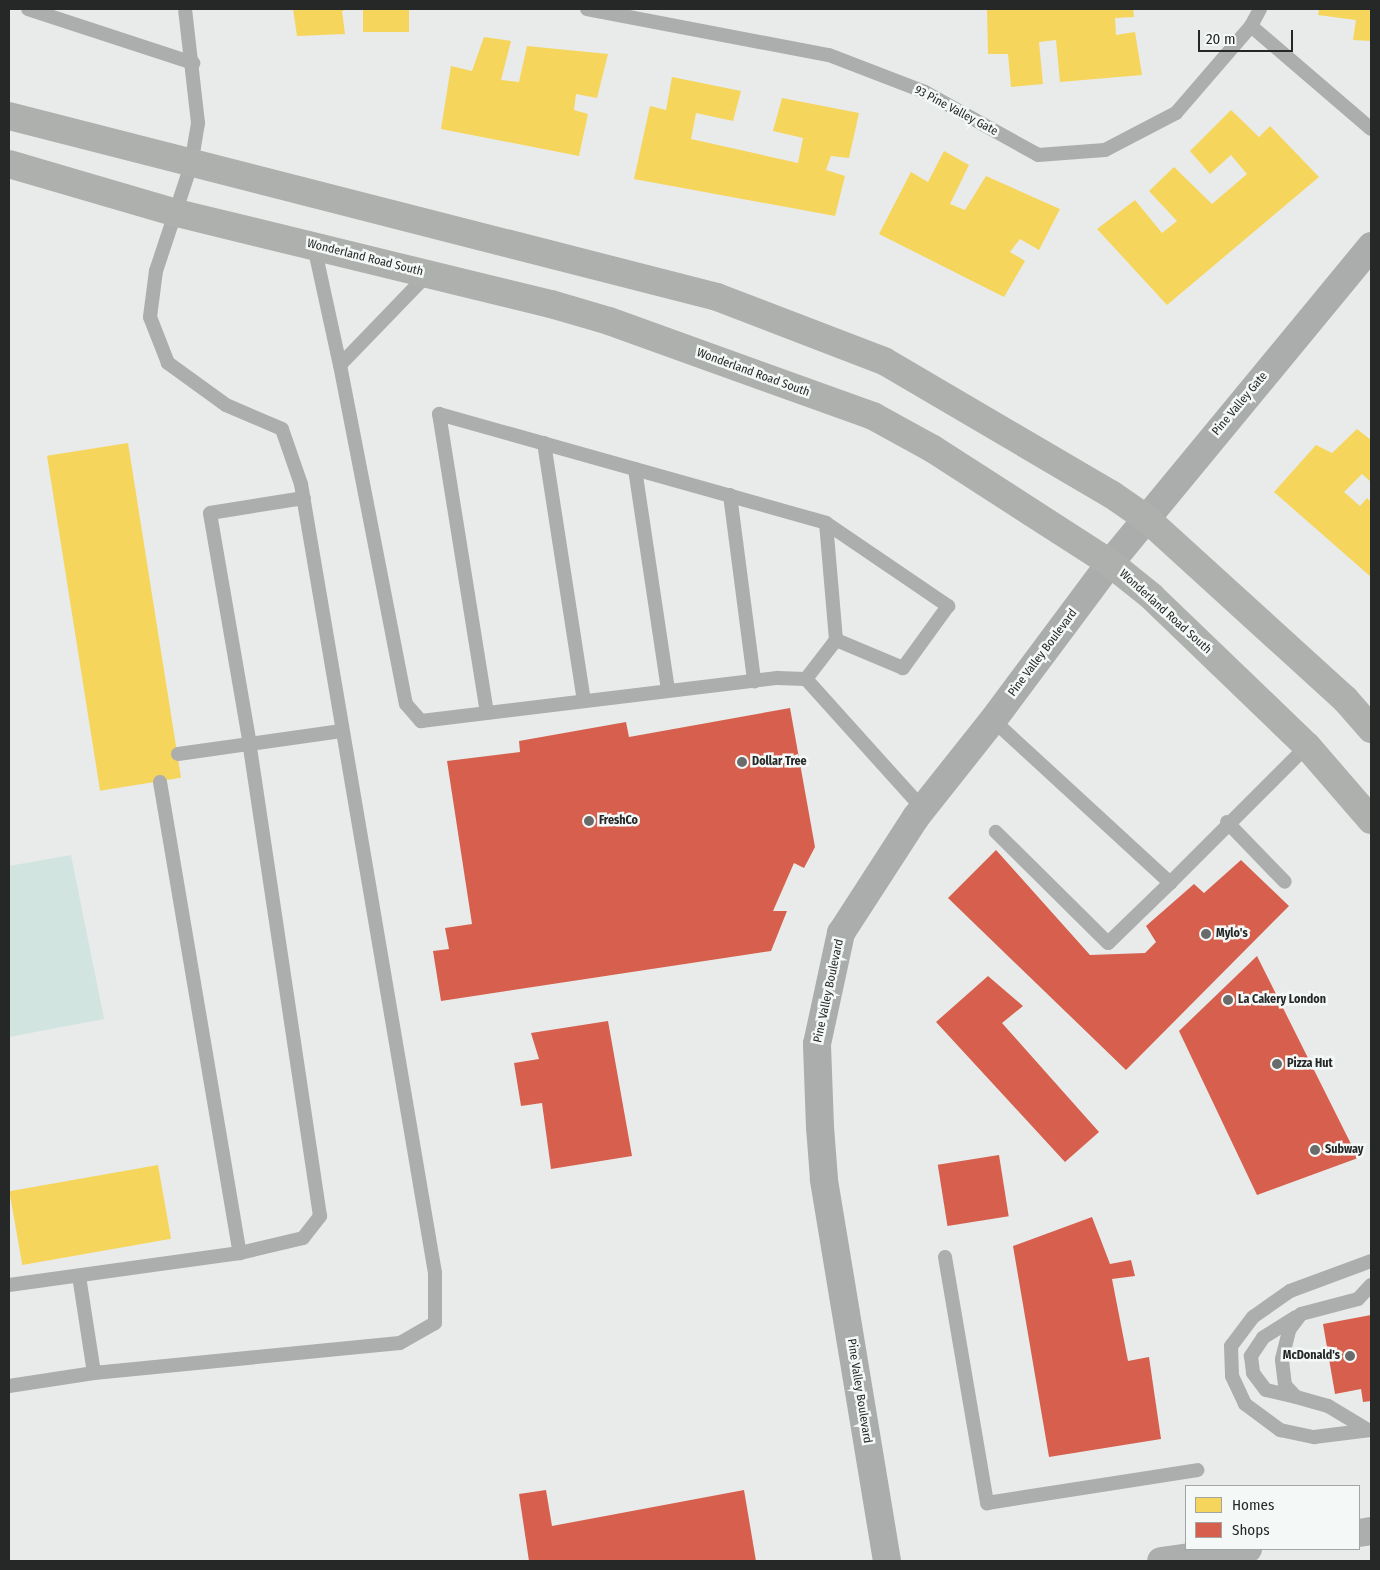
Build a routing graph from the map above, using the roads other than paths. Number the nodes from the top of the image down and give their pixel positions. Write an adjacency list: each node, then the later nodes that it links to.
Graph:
1 (28, 9): 7 (lane)
2 (185, 9): 7 (lane)
3 (587, 9): 5 (lane, 93 Pine Valley Gate)
4 (1260, 9): 6 (lane, 93 Pine Valley Gate)
5 (627, 13): 6 (lane, 93 Pine Valley Gate)
6 (1251, 26): 9 (lane)
7 (192, 63): 11 (lane)
8 (9, 116): 11 (main road)
9 (1371, 129)
10 (9, 164): 12 (main road, Wonderland Road South)
11 (191, 165): 12 (lane); 21 (main road)
12 (177, 213): 13 (main road, Wonderland Road South); 20 (lane)
13 (314, 246): 15 (main road, Wonderland Road South); 16 (lane)
14 (1371, 246): 21 (street, Pine Valley Gate)
15 (428, 274): 16 (lane); 23 (main road, Wonderland Road South)
16 (340, 365): 29 (lane)
17 (544, 443): 18 (lane); 28 (lane); 29 (lane)
18 (636, 469): 19 (lane); 27 (lane)
19 (730, 495): 22 (lane); 26 (lane)
20 (304, 498): 32 (lane); 33 (lane)
21 (1147, 519): 23 (street, Pine Valley Gate); 31 (main road)
22 (826, 523): 24 (lane); 24 (lane)
23 (1110, 563): 30 (street, Pine Valley Boulevard); 34 (main road, Wonderland Road South)
24 (836, 640): 25 (lane)
25 (806, 679): 26 (lane); 37 (lane)
26 (754, 680): 27 (lane)
27 (668, 691): 28 (lane)
28 (584, 701): 29 (lane)
29 (487, 713)
30 (994, 720): 37 (street, Pine Valley Boulevard); 42 (lane)
31 (1371, 729)
32 (341, 732): 33 (lane); 50 (lane)
33 (250, 745): 35 (lane); 43 (lane)
34 (1307, 746): 38 (main road, Wonderland Road South); 39 (lane)
35 (178, 754)
36 (160, 782): 43 (lane)
37 (923, 809): 56 (street, Pine Valley Boulevard)
38 (1371, 820)
39 (1227, 822): 41 (lane); 42 (lane)
40 (996, 832): 42 (lane)
41 (1285, 882)
42 (1170, 883)
43 (240, 1253): 46 (lane)
44 (945, 1257): 54 (lane)
45 (1371, 1261): 53 (lane)
46 (79, 1276): 48 (lane); 50 (lane)
47 (1371, 1284): 49 (lane)
48 (9, 1285)
49 (1301, 1314): 52 (lane); 52 (lane)
50 (94, 1373): 51 (lane)
51 (9, 1386)
52 (1296, 1397): 53 (lane)
53 (1370, 1430)
54 (1197, 1470)
55 (1241, 1550): 57 (street)
56 (887, 1561)
57 (1162, 1561)

